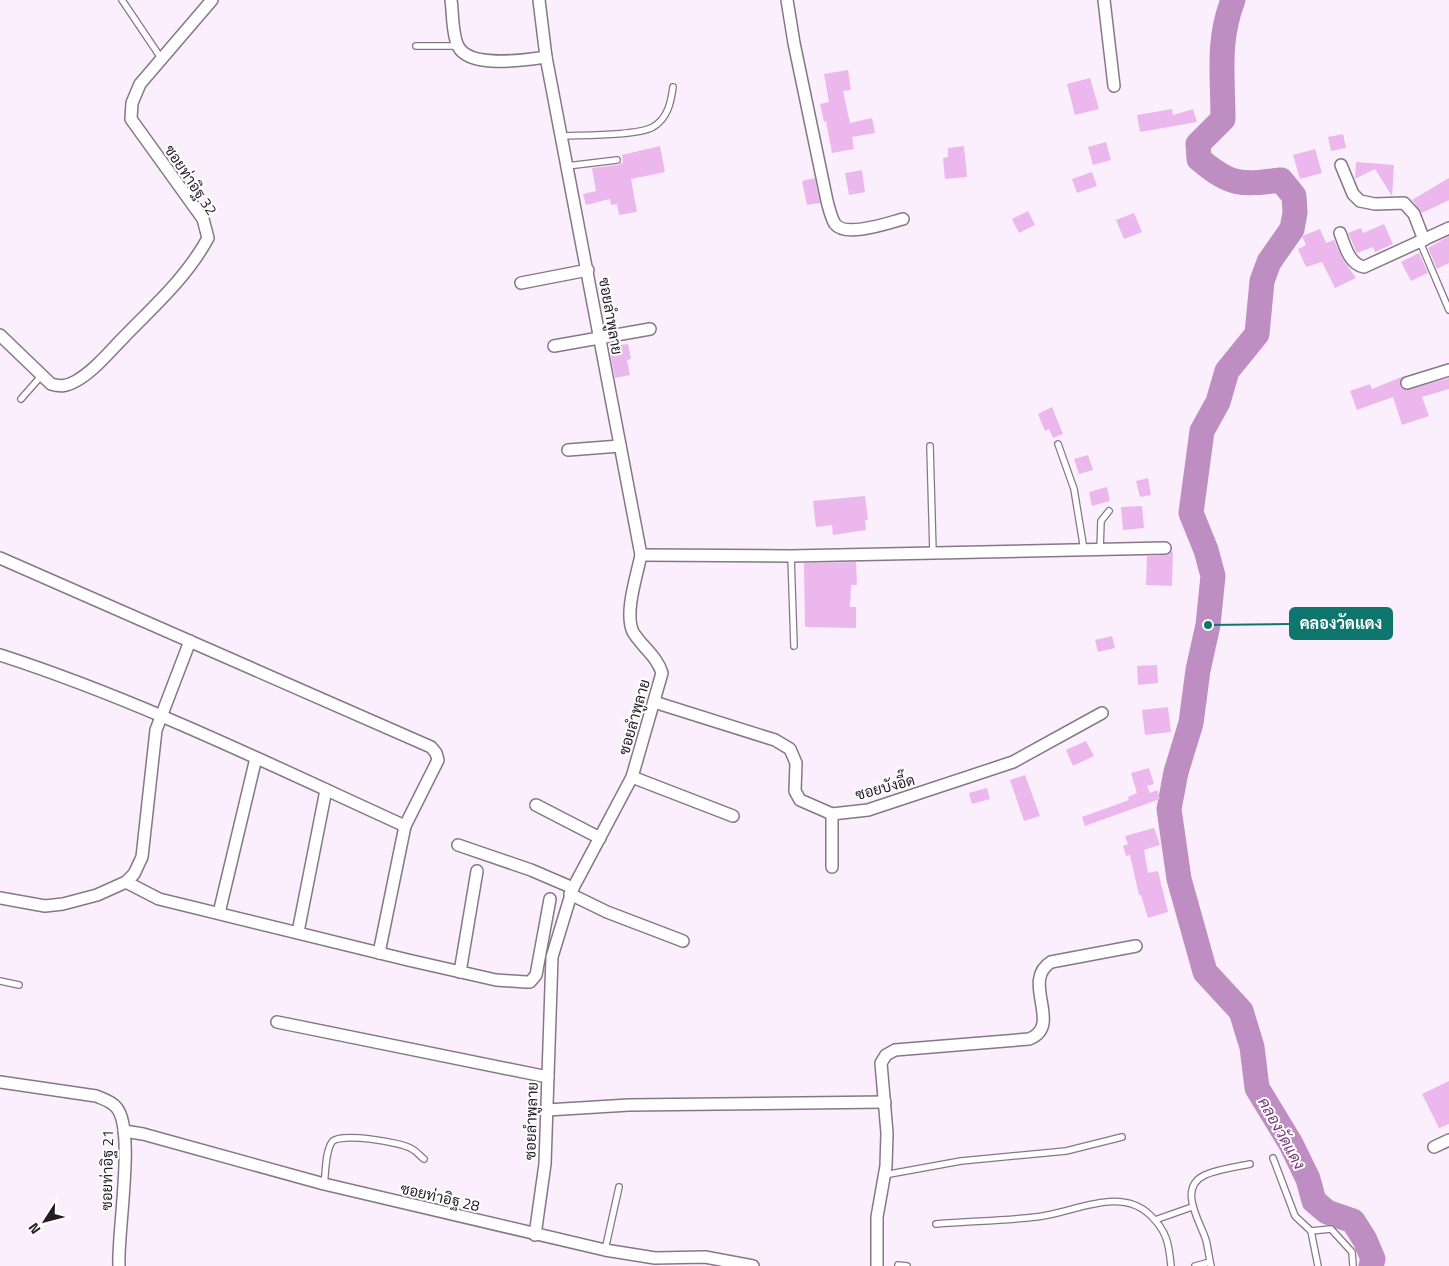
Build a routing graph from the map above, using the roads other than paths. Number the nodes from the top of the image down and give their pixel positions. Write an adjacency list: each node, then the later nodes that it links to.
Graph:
1 (122, 0): 10 (lane)
2 (212, 0): 10 (street, ซอยท่าอิฐ 32)
3 (452, 0): 8 (street)
4 (539, 0): 9 (street, ซอยลำพูลาย)
5 (787, 0): 17 (street)
6 (1104, 0): 11 (street)
7 (416, 46): 8 (lane)
8 (458, 46): 9 (street)
9 (546, 57): 13 (street, ซอยลำพูลาย)
10 (161, 58): 29 (street, ซอยท่าอิฐ 32)
11 (1114, 86)
12 (673, 87): 13 (lane)
13 (561, 136): 16 (street, ซอยลำพูลาย)
14 (617, 160): 16 (lane)
15 (1341, 165): 20 (street)
16 (566, 166): 21 (street, ซอยลำพูลาย)
17 (903, 220)
18 (1449, 228): 20 (street)
19 (1340, 233): 20 (street)
20 (1422, 241): 23 (lane)
21 (588, 270): 22 (street); 26 (street, ซอยลำพูลาย)
22 (521, 282)
23 (1449, 310)
24 (650, 329): 26 (street)
25 (0, 335): 29 (street, ซอยท่าอิฐ 32)
26 (600, 337): 27 (street); 33 (street, ซอยลำพูลาย)
27 (554, 346)
28 (1449, 370): 30 (street)
29 (42, 375): 31 (lane)
30 (1407, 383)
31 (21, 399)
32 (1058, 444): 38 (lane)
33 (620, 446): 35 (street); 41 (street, ซอยลำพูลาย)
34 (930, 446): 40 (lane)
35 (568, 450)
36 (1109, 511): 39 (lane)
37 (1165, 548): 39 (street)
38 (1084, 550): 39 (street); 40 (street)
39 (1100, 550)
40 (933, 553): 42 (street)
41 (641, 555): 42 (street); 47 (street, ซอยลำพูลาย)
42 (791, 556): 45 (lane)
43 (0, 558): 44 (street)
44 (190, 641): 49 (street); 56 (street)
45 (794, 646)
46 (0, 655): 49 (street)
47 (654, 702): 51 (street, ซอยลำพูลาย); 54 (street, ซอยบังอี๊ด)
48 (1102, 713): 54 (street, ซอยบังอี๊ด)
49 (160, 715): 50 (street); 61 (street)
50 (256, 758): 52 (street); 65 (street)
51 (632, 778): 55 (street); 57 (street, ซอยลำพูลาย)
52 (326, 790): 56 (street); 66 (street)
53 (536, 805): 57 (street)
54 (832, 814): 59 (street)
55 (734, 816)
56 (405, 826): 69 (street)
57 (600, 838): 62 (street, ซอยลำพูลาย)
58 (458, 845): 62 (street)
59 (832, 867)
60 (477, 872): 70 (street)
61 (126, 882): 63 (street); 65 (street)
62 (572, 891): 67 (street); 74 (street, ซอยลำพูลาย)
63 (0, 898)
64 (550, 899): 70 (street)
65 (219, 913): 66 (street)
66 (298, 932): 69 (street)
67 (683, 941)
68 (1136, 946): 76 (street)
69 (379, 953): 70 (street)
70 (460, 972)
71 (0, 981): 72 (lane)
72 (19, 985)
73 (277, 1022): 74 (street)
74 (548, 1077): 77 (street, ซอยลำพูลาย)
75 (0, 1082): 78 (street, ซอยท่าอิฐ 21)
76 (885, 1102): 77 (street); 85 (street)
77 (547, 1110): 92 (street, ซอยลำพูลาย)
78 (124, 1131): 86 (street, ซอยท่าอิฐ 28); 96 (street, ซอยท่าอิฐ 21)
79 (1122, 1137): 85 (lane)
80 (1449, 1140): 81 (street)
81 (1434, 1147)
82 (1273, 1158): 91 (lane)
83 (424, 1159): 86 (lane)
84 (1250, 1164): 88 (lane)
85 (884, 1175): 98 (street)
86 (324, 1184): 92 (street, ซอยท่าอิฐ 28)
87 (619, 1187): 93 (lane)
88 (1192, 1207): 89 (lane); 94 (lane)
89 (1155, 1220): 90 (lane); 100 (lane)
90 (936, 1224)
91 (1310, 1232): 102 (lane); 103 (lane)
92 (535, 1234): 93 (street, ซอยท่าอิฐ 28)
93 (605, 1250): 97 (street, ซอยท่าอิฐ 28)
94 (1211, 1264): 101 (lane)
95 (898, 1265): 99 (lane)
96 (119, 1266)
97 (753, 1266)
98 (877, 1266)
99 (907, 1266)
100 (1171, 1266)
101 (1195, 1266)
102 (1318, 1266)
103 (1353, 1266)

